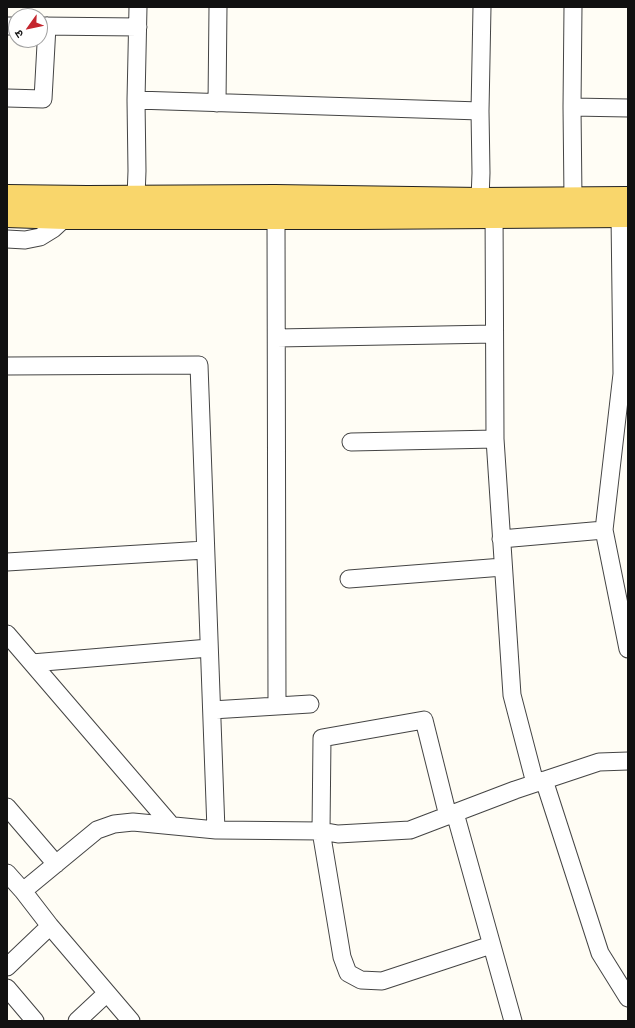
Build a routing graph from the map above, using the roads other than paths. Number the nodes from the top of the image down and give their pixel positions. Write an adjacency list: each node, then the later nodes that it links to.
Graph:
1 (138, 7): 6 (street)
2 (218, 7): 10 (street)
3 (482, 7): 13 (street)
4 (573, 7): 11 (street)
5 (48, 26): 6 (street)
6 (138, 27): 9 (street)
7 (43, 48): 8 (street)
8 (7, 98)
9 (136, 100): 10 (street); 15 (street)
10 (217, 103): 13 (street)
11 (572, 107): 12 (street); 16 (street)
12 (628, 108)
13 (480, 111): 17 (street)
14 (14, 196): 15 (main road)
15 (136, 197): 17 (main road)
16 (573, 198): 17 (main road); 18 (main road)
17 (489, 205): 18 (main road); 21 (main road); 23 (street)
18 (625, 210): 28 (street)
19 (16, 217): 20 (main road)
20 (65, 218): 21 (main road); 22 (street)
21 (276, 218): 24 (street)
22 (7, 240)
23 (494, 334): 24 (street); 26 (street)
24 (277, 338): 39 (street)
25 (7, 366): 30 (street)
26 (495, 439): 27 (street); 29 (street)
27 (351, 442)
28 (604, 530): 29 (street); 36 (street)
29 (501, 539): 32 (street)
30 (205, 550): 31 (street); 35 (street)
31 (7, 562)
32 (503, 567): 33 (street); 42 (street)
33 (349, 579)
34 (7, 634): 37 (street)
35 (209, 648): 37 (street); 40 (street)
36 (628, 649)
37 (32, 664): 45 (street)
38 (310, 704): 39 (street)
39 (277, 706): 40 (street)
40 (212, 710): 46 (street)
41 (628, 761): 42 (street)
42 (539, 782): 44 (street); 56 (street)
43 (7, 807): 48 (street)
44 (451, 814): 47 (street); 47 (street); 52 (street)
45 (170, 825): 46 (street); 48 (street)
46 (216, 830): 47 (street)
47 (321, 831): 52 (street)
48 (56, 864): 50 (street)
49 (7, 873): 50 (street)
50 (23, 891): 51 (street)
51 (50, 926): 53 (street); 55 (street)
52 (491, 945): 60 (street)
53 (7, 967)
54 (7, 988): 57 (street)
55 (108, 993): 58 (street); 59 (street)
56 (628, 998)
57 (35, 1021)
58 (77, 1021)
59 (131, 1021)
60 (513, 1021)

